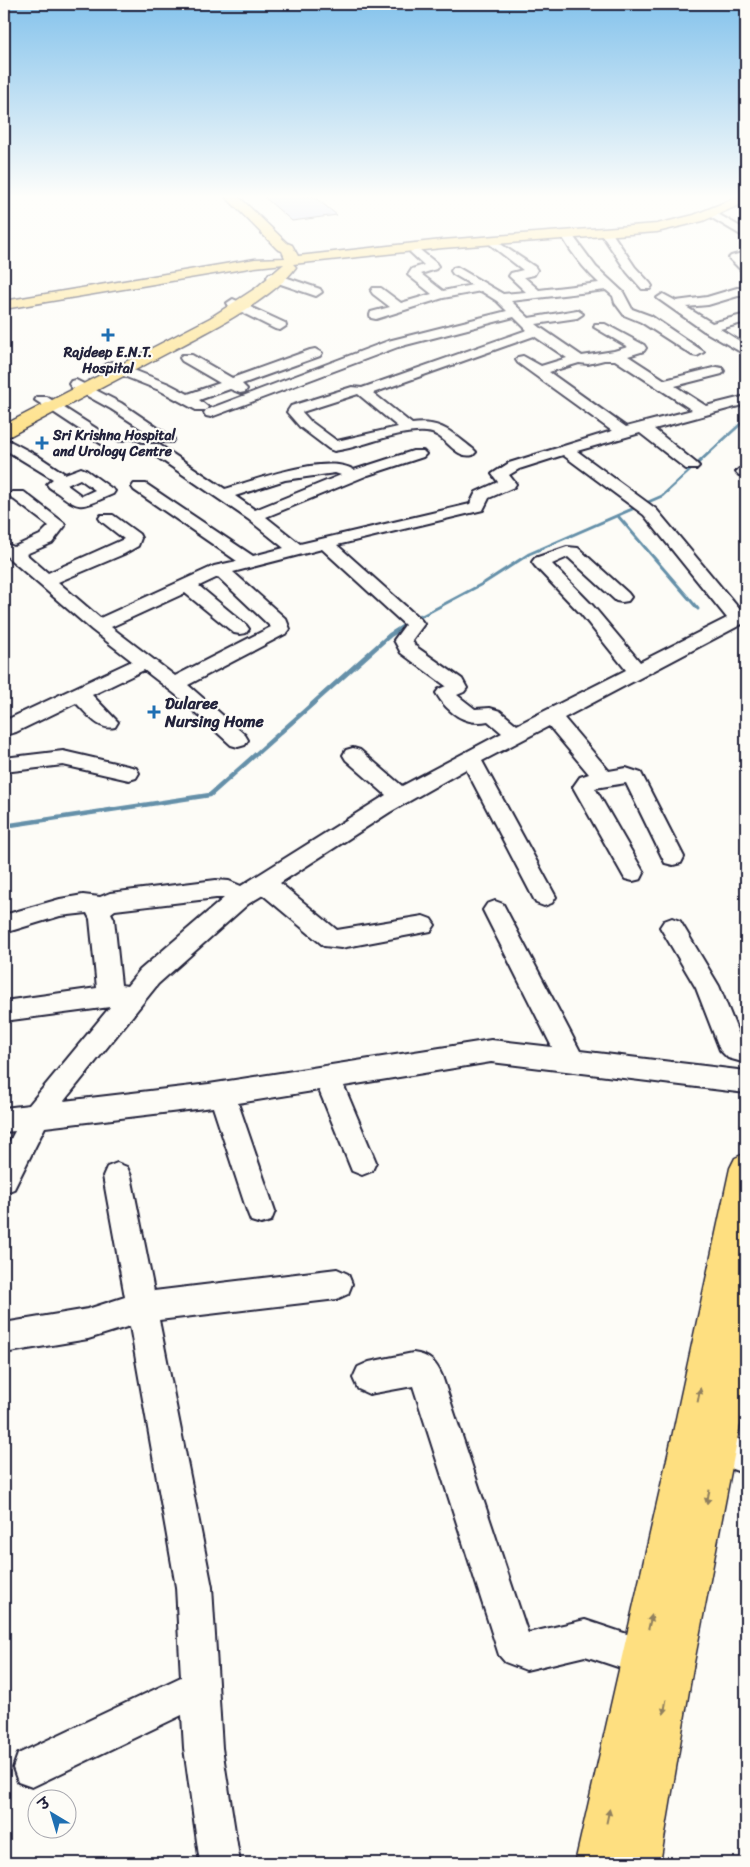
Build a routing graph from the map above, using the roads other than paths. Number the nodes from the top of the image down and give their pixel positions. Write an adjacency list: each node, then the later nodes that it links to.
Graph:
1 (138, 283): 21 (main road)
2 (173, 283): 23 (main road)
3 (271, 283): 20 (main road)
4 (305, 283): 15 (street)
5 (425, 283): 18 (street)
6 (475, 283): 12 (street)
7 (523, 283): 17 (street)
8 (606, 283): 10 (street)
9 (643, 283): 11 (street)
10 (609, 286): 14 (street); 32 (street)
11 (646, 286)
12 (481, 287): 18 (street); 19 (street)
13 (377, 291): 22 (street)
14 (558, 291): 17 (street); 28 (street)
15 (316, 292)
16 (746, 292): 30 (street)
17 (535, 294): 19 (street)
18 (441, 295): 22 (street)
19 (501, 298): 24 (street)
20 (237, 304): 27 (street); 38 (main road)
21 (4, 305)
22 (399, 308): 25 (street)
23 (4, 309)
24 (515, 312): 28 (street); 41 (street)
25 (376, 316)
26 (746, 318): 30 (street)
27 (280, 326)
28 (531, 326): 36 (street); 45 (street)
29 (600, 327): 34 (street)
30 (709, 328): 31 (street)
31 (746, 351)
32 (697, 352)
33 (315, 353): 42 (street)
34 (617, 355): 36 (street); 43 (street)
35 (187, 358): 42 (street)
36 (578, 359): 39 (street)
37 (524, 360): 39 (street)
38 (118, 368): 44 (main road); 47 (street)
39 (540, 371): 57 (street)
40 (717, 371): 43 (street)
41 (322, 372): 45 (street); 46 (street)
42 (231, 383): 46 (street); 47 (street)
43 (663, 385): 50 (street)
44 (82, 386): 49 (main road); 58 (street)
45 (360, 391): 55 (street); 55 (street)
46 (255, 397): 51 (street)
47 (188, 399): 51 (street)
48 (746, 400): 50 (street)
49 (48, 403): 52 (main road); 56 (main road); 68 (street)
50 (703, 411): 54 (street)
51 (211, 413): 53 (street)
52 (4, 419)
53 (223, 422)
54 (642, 427): 57 (street); 63 (street)
55 (410, 429): 61 (street)
56 (4, 432)
57 (623, 432): 60 (street)
58 (167, 439)
59 (4, 443): 65 (street)
60 (565, 449): 73 (street); 81 (street)
61 (468, 452)
62 (418, 454): 64 (street)
63 (691, 466)
64 (353, 476): 68 (street); 71 (street)
65 (64, 480): 69 (street); 69 (street)
66 (140, 487): 76 (street)
67 (18, 495): 70 (street)
68 (222, 495): 71 (street)
69 (81, 502): 70 (street)
70 (46, 516): 75 (street)
71 (254, 516): 74 (street)
72 (106, 518): 78 (street)
73 (325, 543): 74 (street); 91 (street)
74 (297, 550): 76 (street)
75 (10, 554): 78 (street)
76 (250, 562): 77 (street)
77 (220, 570): 79 (street); 86 (street)
78 (45, 581): 82 (street)
79 (187, 584): 82 (street); 83 (street)
80 (622, 597): 85 (street)
81 (742, 617): 85 (street)
82 (98, 626): 84 (street)
83 (240, 629)
84 (145, 662): 86 (street); 87 (street)
85 (637, 672): 88 (street)
86 (174, 684): 92 (street)
87 (79, 694): 89 (street); 90 (street)
88 (552, 716): 91 (street); 97 (street)
89 (108, 722)
90 (9, 727)
91 (515, 735): 94 (street)
92 (238, 740)
93 (353, 755): 98 (street)
94 (470, 758): 98 (street); 102 (street)
95 (4, 765): 96 (street)
96 (129, 773)
97 (603, 778): 99 (street); 100 (street)
98 (401, 797): 101 (street)
99 (673, 857)
100 (633, 873)
101 (264, 883): 103 (street); 107 (street)
102 (544, 897)
103 (240, 898): 104 (street); 109 (street)
104 (98, 910): 106 (street); 110 (street)
105 (495, 910): 113 (street)
106 (4, 924)
107 (423, 925)
108 (672, 927): 112 (street)
109 (136, 994): 110 (street); 117 (street)
110 (110, 997): 111 (street)
111 (4, 1011)
112 (746, 1052)
113 (572, 1060): 114 (street); 115 (street)
114 (327, 1077): 116 (street); 119 (street)
115 (746, 1082)
116 (222, 1094): 117 (street); 123 (street)
117 (37, 1115): 118 (street); 122 (street)
118 (4, 1120)
119 (362, 1162)
120 (746, 1168): 129 (main road, one-way to 120)
121 (117, 1176): 126 (street)
122 (4, 1180)
123 (261, 1211)
124 (337, 1284): 126 (street)
125 (746, 1294): 129 (main road)
126 (143, 1308): 127 (street); 131 (street)
127 (4, 1338)
128 (369, 1378): 130 (street)
129 (718, 1448): 130 (main road)
130 (656, 1665): 134 (main road, one-way to 130); 135 (main road, one-way to 135)
131 (200, 1687): 132 (street); 133 (street)
132 (32, 1768)
133 (220, 1863)
134 (598, 1863)
135 (637, 1863)

